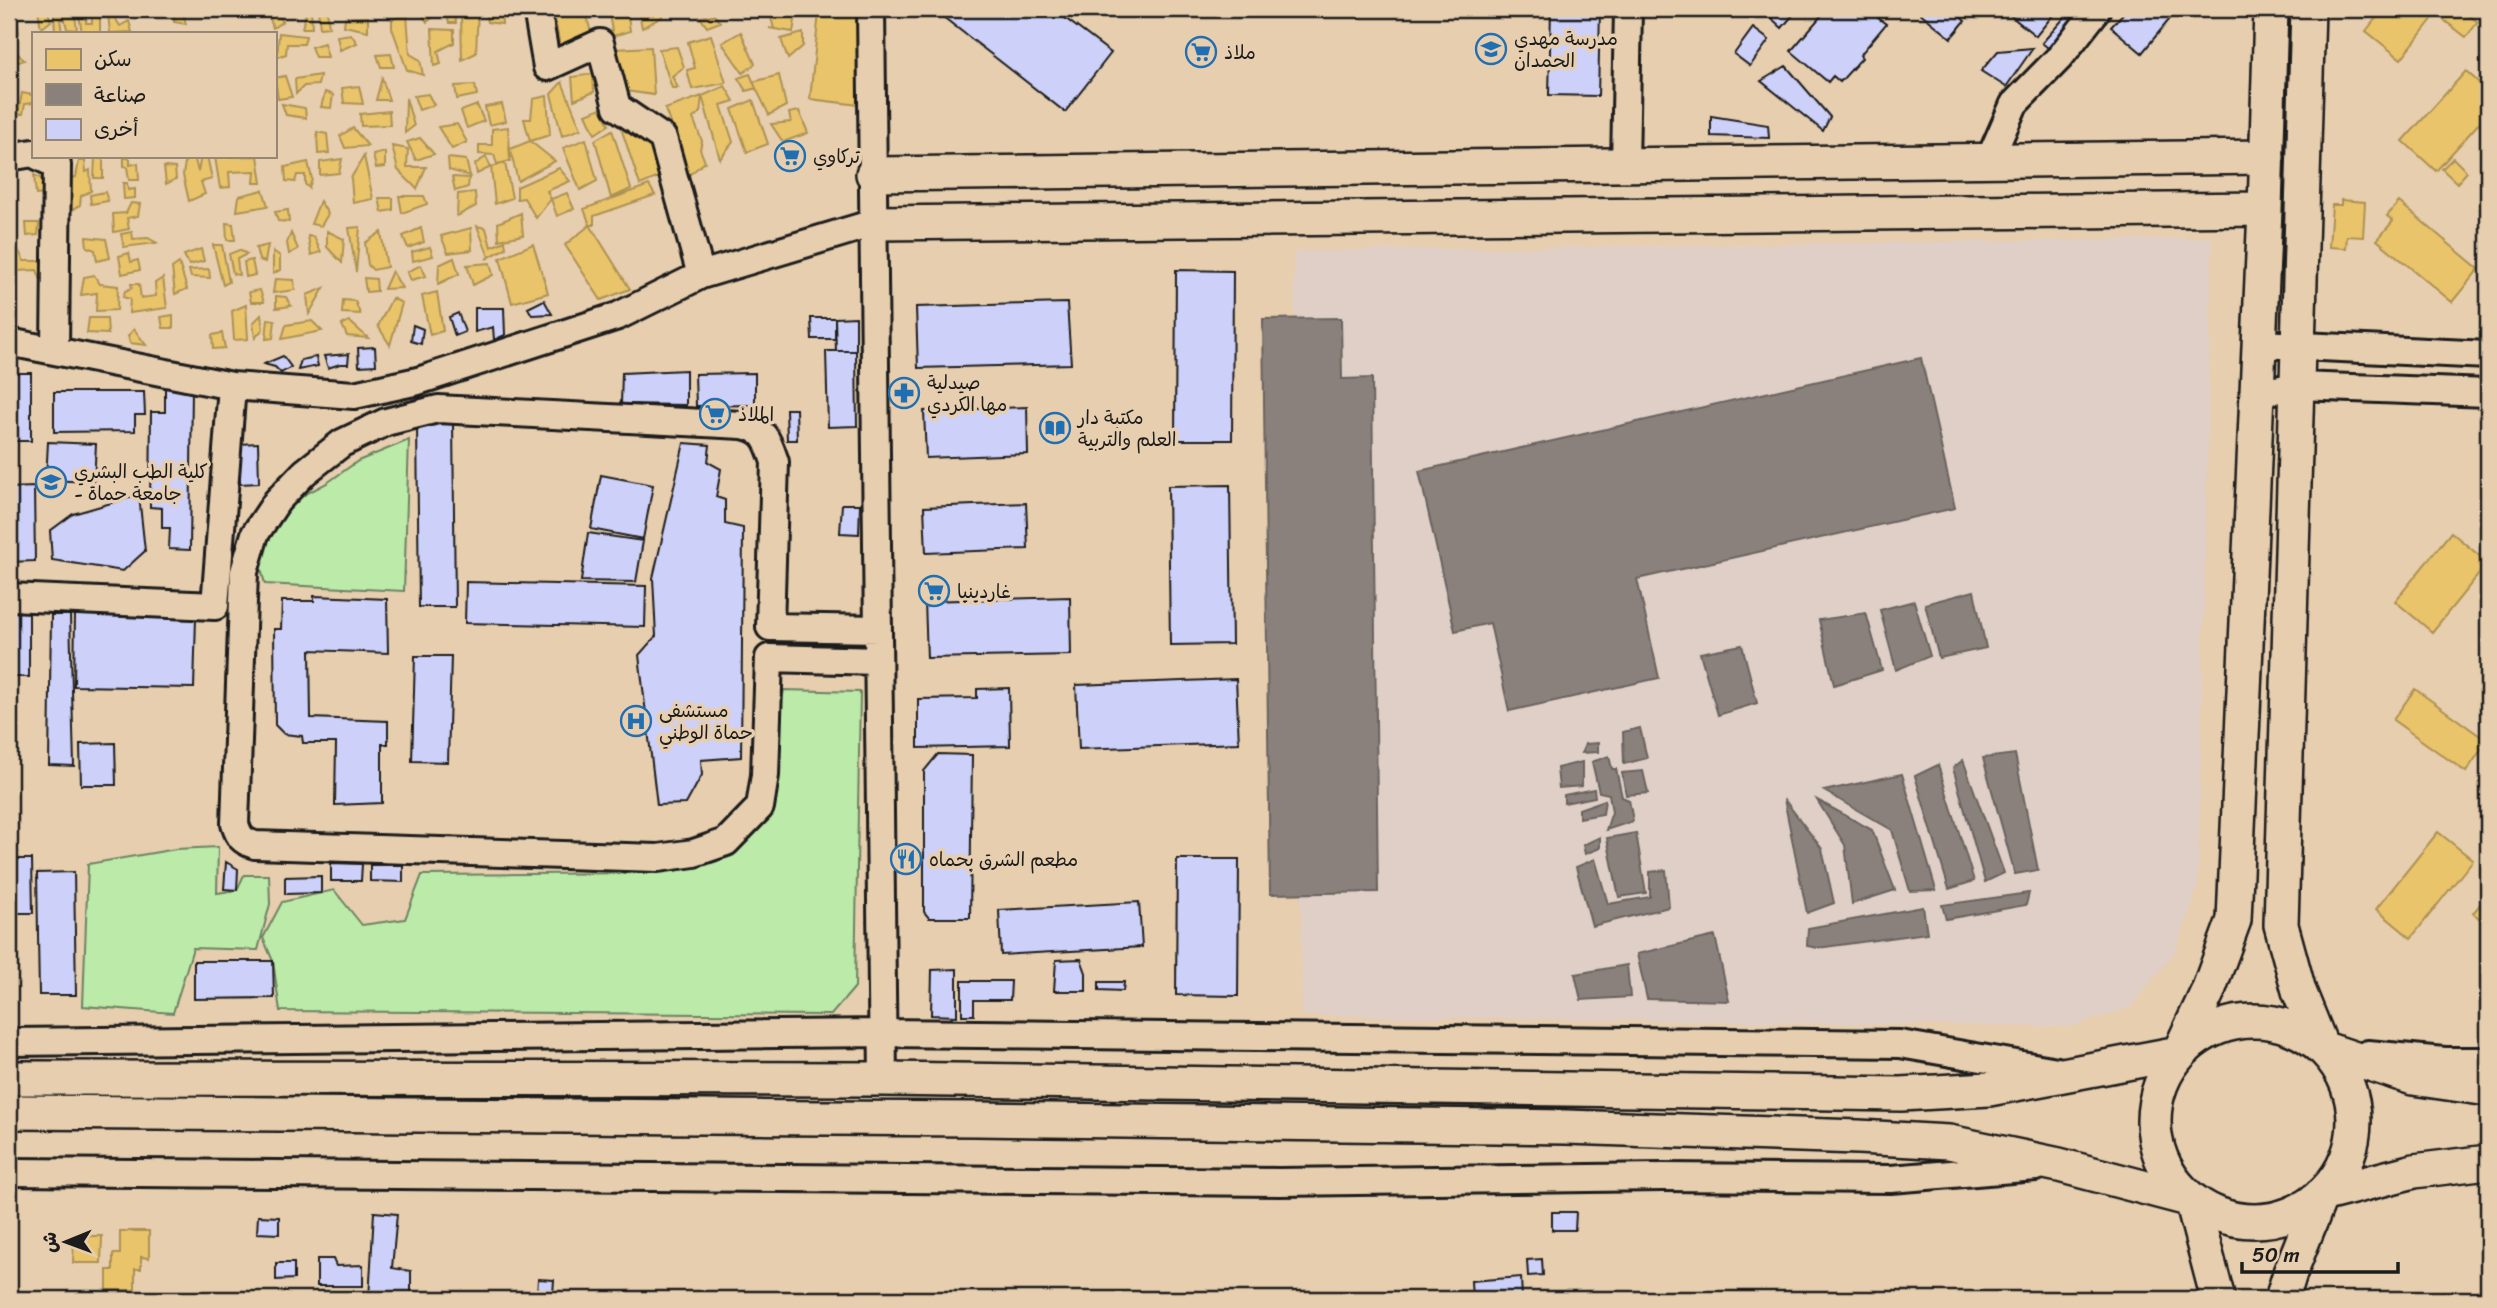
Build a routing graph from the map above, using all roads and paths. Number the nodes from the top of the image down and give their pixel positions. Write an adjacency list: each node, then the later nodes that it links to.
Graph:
1 (537, 9): 16 (street)
2 (871, 9): 13 (street)
3 (1628, 9): 12 (street)
4 (2094, 9): 11 (street)
5 (2271, 9): 10 (main road)
6 (2308, 9): 19 (main road)
7 (32, 153): 8 (street)
8 (9, 157)
9 (42, 158): 20 (street)
10 (2267, 158): 11 (main road); 14 (main road)
11 (1989, 161): 12 (main road)
12 (1625, 165): 13 (main road)
13 (873, 174): 15 (street)
14 (2265, 209): 15 (main road); 18 (main road)
15 (874, 223): 16 (street); 27 (street)
16 (701, 275): 22 (street)
17 (9, 342): 20 (street)
18 (2260, 344): 19 (street); 24 (main road)
19 (2299, 345): 21 (street); 23 (main road)
20 (55, 350): 22 (street)
21 (2488, 355)
22 (232, 386): 26 (street)
23 (2298, 386): 24 (street); 25 (street); 31 (main road)
24 (2257, 393): 32 (main road)
25 (2488, 393)
26 (9, 597)
27 (878, 629): 28 (street); 28 (street)
28 (878, 661): 29 (street)
29 (882, 1032): 30 (street); 34 (street); 36 (street)
30 (9, 1042)
31 (2322, 1048): 32 (main road); 33 (street); 37 (main road); 42 (main road)
32 (2179, 1053): 34 (main road); 43 (main road)
33 (2488, 1061)
34 (2070, 1073): 36 (main road)
35 (9, 1078): 36 (main road)
36 (883, 1079)
37 (2488, 1089)
38 (9, 1112): 40 (main road)
39 (2488, 1162): 42 (main road)
40 (2059, 1165): 41 (street); 43 (main road)
41 (9, 1172)
42 (2320, 1195): 43 (main road); 45 (main road)
43 (2192, 1200): 44 (main road)
44 (2218, 1299)
45 (2282, 1299)

